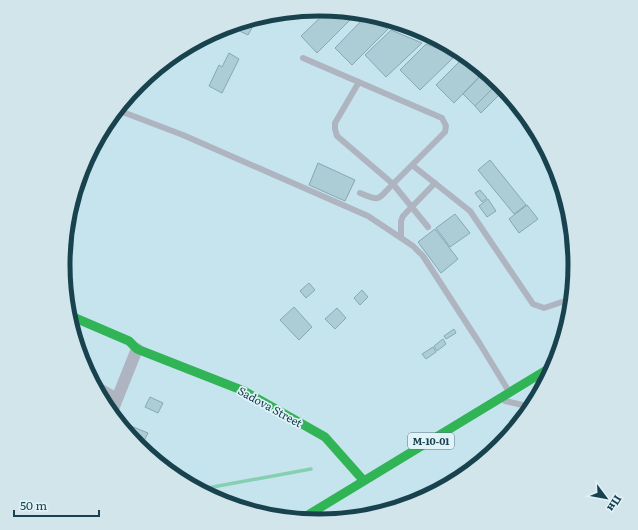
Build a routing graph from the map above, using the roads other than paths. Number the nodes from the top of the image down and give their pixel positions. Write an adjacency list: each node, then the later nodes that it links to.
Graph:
1 (303, 58): 2 (lane)
2 (359, 82): 4 (lane); 5 (lane)
3 (121, 113): 10 (lane)
4 (412, 165): 5 (lane); 6 (lane)
5 (393, 184): 7 (lane); 8 (lane)
6 (435, 184): 8 (lane); 11 (lane)
7 (360, 193)
8 (412, 207): 9 (lane); 10 (lane)
9 (428, 227)
10 (401, 238): 15 (lane)
11 (565, 301)
12 (76, 318): 13 (main road, Sadova Street)
13 (138, 349): 17 (street); 19 (main road, Sadova Street)
14 (543, 372): 15 (main road, М-10-01)
15 (509, 393): 16 (main road, М-10-01)
16 (498, 400): 18 (lane); 19 (main road, М-10-01)
17 (115, 404)
18 (524, 405)
19 (364, 481): 20 (main road, М-10-01)
20 (310, 513)

